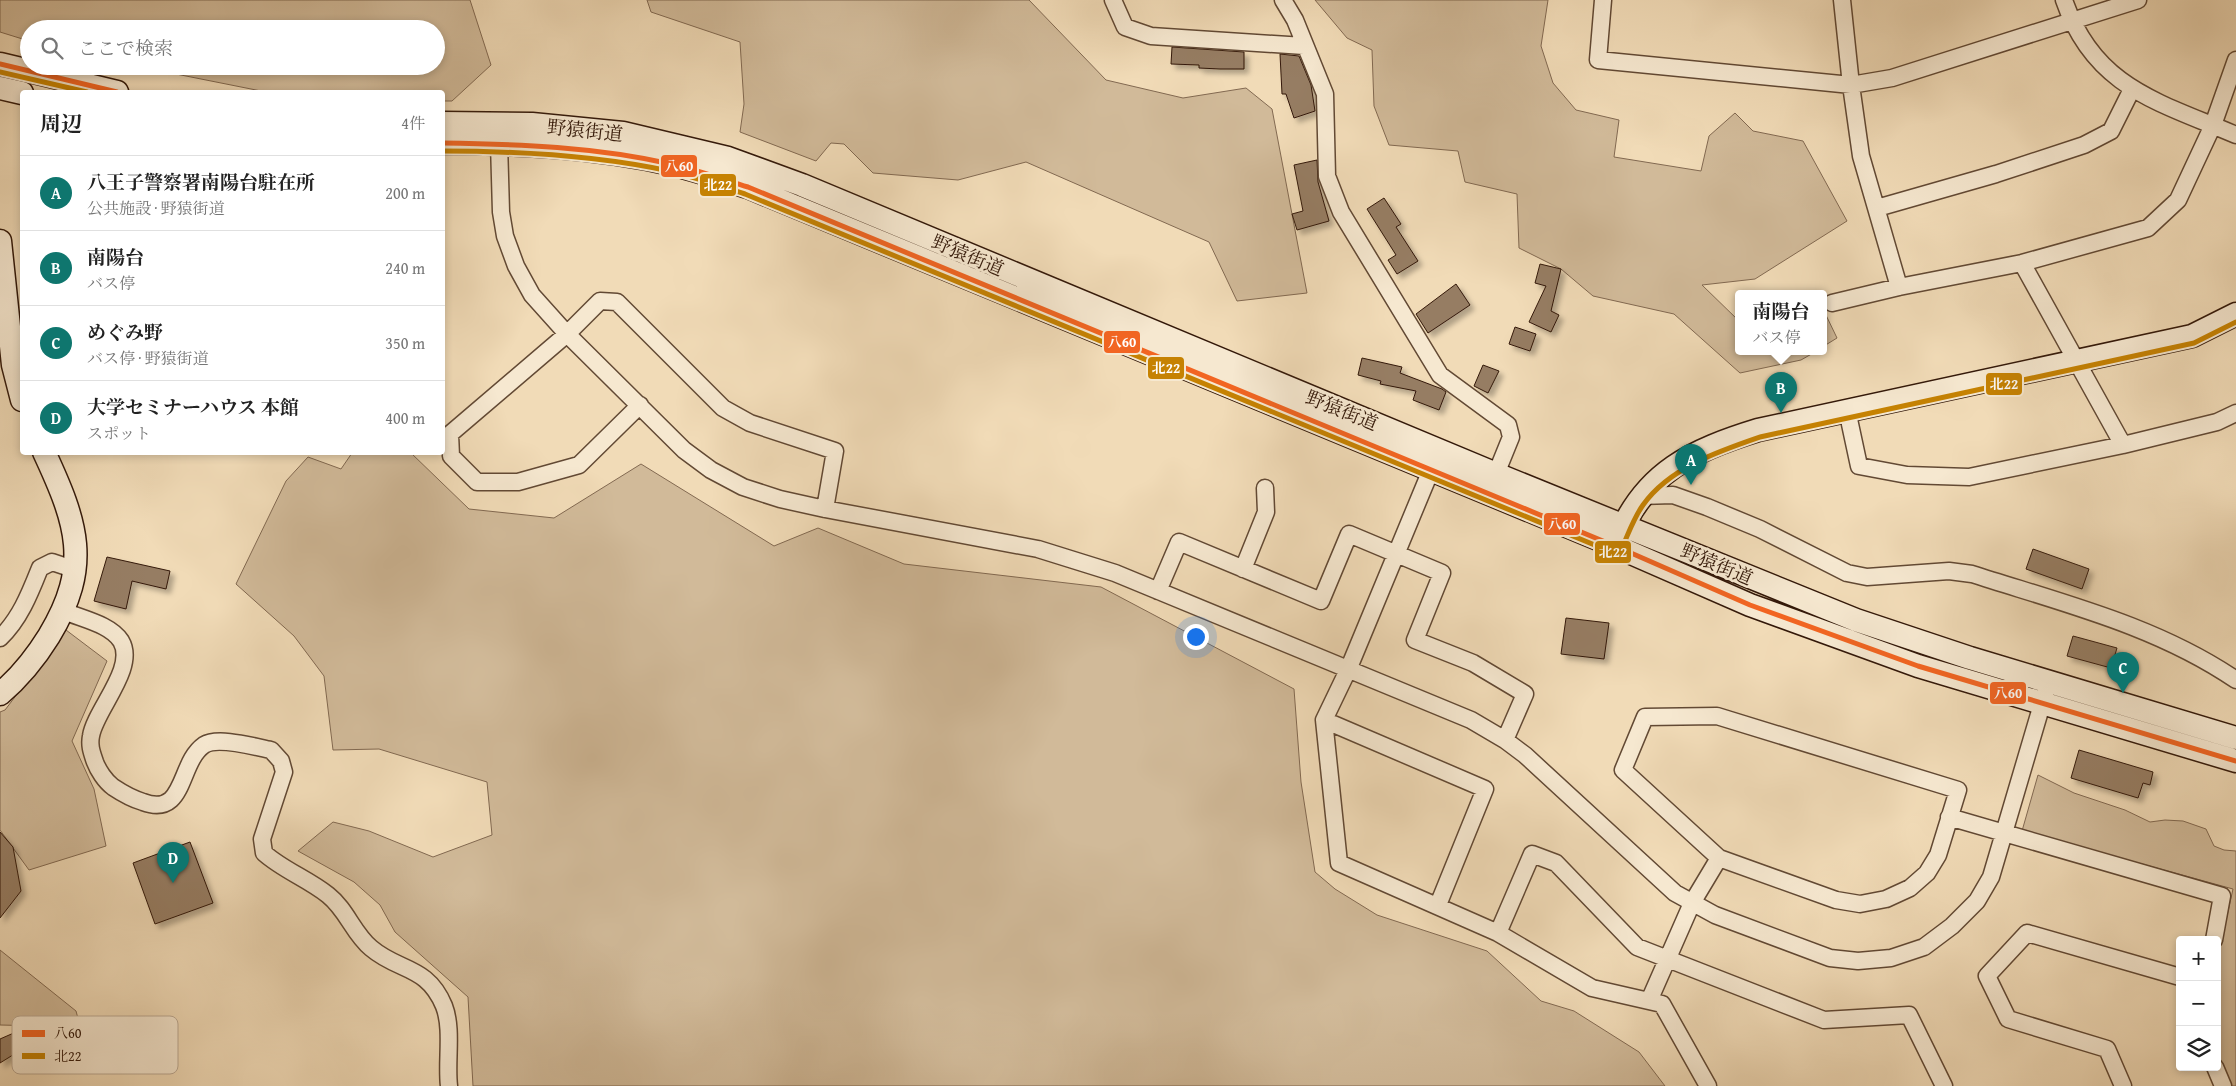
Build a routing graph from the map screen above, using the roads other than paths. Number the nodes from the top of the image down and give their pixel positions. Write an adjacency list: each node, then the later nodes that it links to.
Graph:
1 (1113, 0): 8 (street)
2 (1284, 0): 8 (street)
3 (1603, 0): 13 (street)
4 (1842, 0): 13 (street)
5 (2064, 0): 7 (street)
6 (2138, 0): 7 (street)
7 (2071, 21): 13 (street); 15 (street)
8 (1304, 46): 39 (street)
9 (2236, 60): 19 (street)
10 (0, 64): 11 (main road)
11 (20, 69)
12 (46, 75): 16 (main road)
13 (1851, 85): 23 (street)
14 (0, 88): 17 (main road)
15 (2132, 89): 19 (street); 23 (street)
16 (109, 90)
17 (20, 93)
18 (445, 123): 39 (main road, 野猿街道)
19 (2213, 125): 20 (street); 25 (street)
20 (2236, 135)
21 (445, 143): 22 (main road, 野猿街道)
22 (499, 143): 30 (street); 38 (main road, 野猿街道)
23 (1877, 208): 26 (street)
24 (0, 241): 27 (main road)
25 (2022, 263): 26 (street); 31 (street)
26 (1899, 287): 28 (street)
27 (2, 299): 32 (main road)
28 (1832, 303)
29 (2236, 314): 31 (main road)
30 (566, 334): 33 (street); 33 (street); 42 (street)
31 (2077, 362): 34 (main road); 36 (street)
32 (20, 392)
33 (640, 405): 42 (street)
34 (1847, 410): 36 (street); 41 (main road)
35 (2236, 413): 36 (street)
36 (2124, 445)
37 (45, 455): 47 (main road)
38 (1431, 470): 44 (main road, 野猿街道); 45 (street)
39 (1496, 474): 43 (main road, 野猿街道)
40 (1265, 488): 46 (street)
41 (1640, 496): 43 (main road); 52 (street)
42 (825, 510): 48 (street)
43 (1624, 524): 44 (main road); 53 (main road, 野猿街道)
44 (1615, 546): 55 (main road, 野猿街道)
45 (1396, 553): 46 (street); 51 (street); 58 (street)
46 (1243, 569): 48 (street)
47 (76, 570): 49 (main road); 50 (street)
48 (1158, 591): 51 (street)
49 (64, 611): 54 (main road); 71 (street)
50 (0, 638)
51 (1348, 670): 56 (street); 58 (street)
52 (2236, 680)
53 (2048, 682): 55 (street); 57 (main road, 野猿街道)
54 (0, 694)
55 (2041, 705): 59 (main road, 野猿街道); 61 (street)
56 (1324, 720): 64 (street); 64 (street)
57 (2236, 738)
58 (1505, 740): 63 (street)
59 (2236, 761)
60 (1949, 817): 61 (street); 62 (street); 62 (street)
61 (2004, 833): 63 (street); 66 (street)
62 (1720, 858): 63 (street)
63 (1692, 903): 67 (street)
64 (1438, 905): 65 (street)
65 (1498, 933): 67 (street); 69 (street)
66 (2215, 936)
67 (1668, 960): 69 (street); 73 (street)
68 (2176, 976): 74 (street)
69 (1649, 1001): 72 (street)
70 (2217, 1071): 75 (street)
71 (450, 1086)
72 (1708, 1086)
73 (1944, 1086)
74 (2123, 1086)
75 (2223, 1086)

